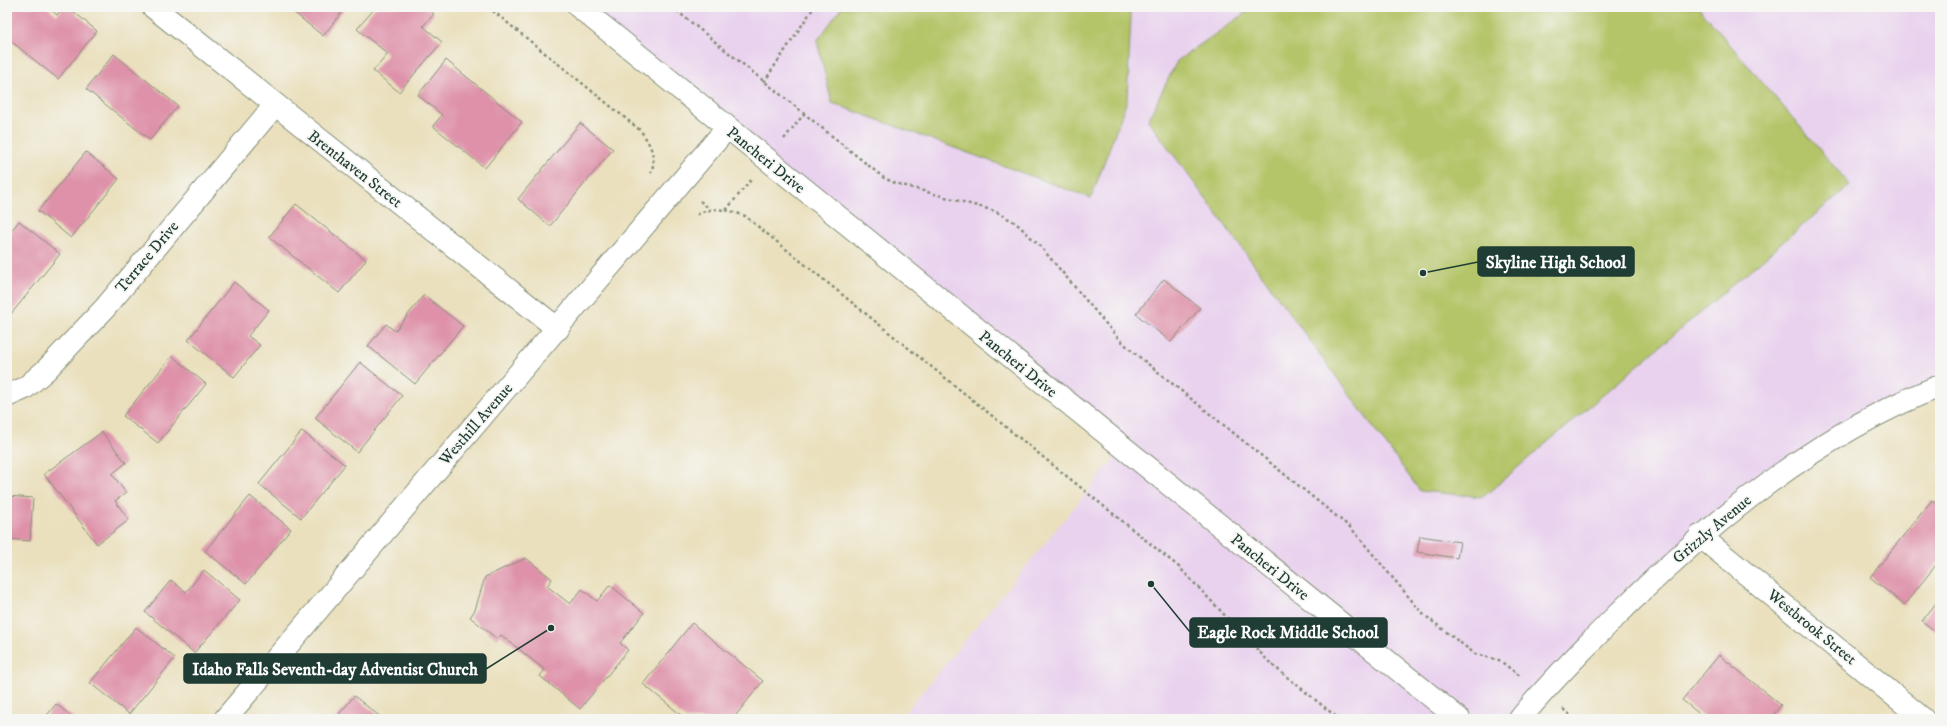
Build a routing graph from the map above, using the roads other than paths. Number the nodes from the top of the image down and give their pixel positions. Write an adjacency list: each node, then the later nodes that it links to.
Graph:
1 (153, 7): 3 (street, Brenthaven Street)
2 (579, 7): 4 (street, Pancheri Drive)
3 (275, 105): 5 (street, Brenthaven Street); 7 (street, Terrace Drive)
4 (727, 128): 5 (street, Westhill Avenue); 10 (street, Pancheri Drive)
5 (558, 329): 9 (street, Westhill Avenue)
6 (1940, 386): 8 (street, Grizzly Avenue)
7 (7, 396)
8 (1700, 536): 11 (street, Grizzly Avenue); 12 (street, Westbrook Street)
9 (225, 719)
10 (1459, 719)
11 (1520, 719)
12 (1923, 719)

